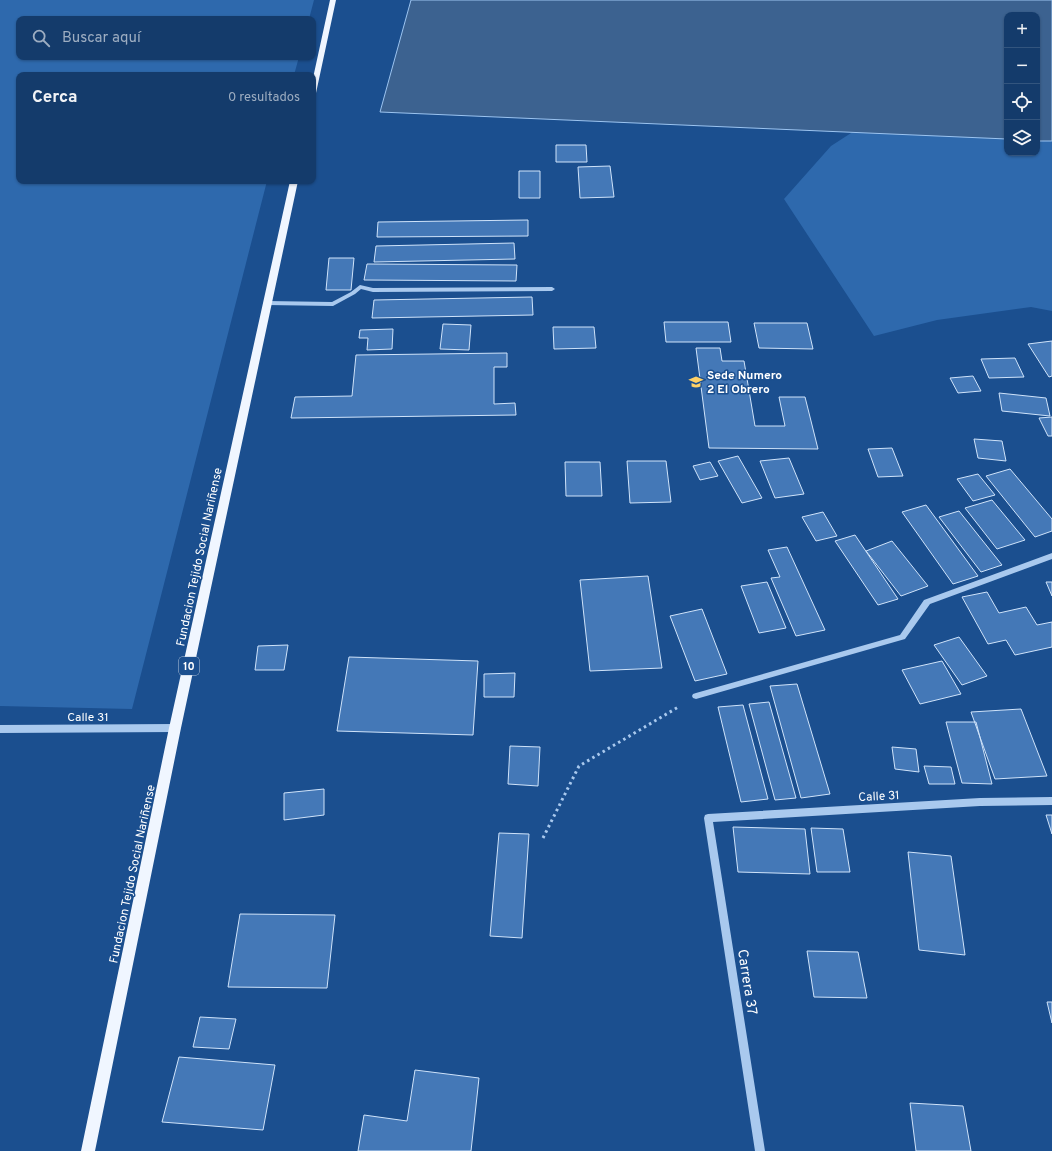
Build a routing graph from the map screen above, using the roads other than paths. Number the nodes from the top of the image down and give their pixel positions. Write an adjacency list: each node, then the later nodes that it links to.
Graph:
1 (334, 0): 2 (main road)
2 (316, 80)
3 (293, 184): 5 (main road, Fundacion Tejido Social Nariñense / 10)
4 (552, 289): 5 (street)
5 (267, 303): 8 (main road, Fundacion Tejido Social Nariñense / 10)
6 (1052, 556): 7 (street)
7 (696, 696)
8 (175, 728): 9 (street, Calle 31); 12 (main road, Fundacion Tejido Social Nariñense / 10)
9 (0, 729)
10 (1052, 801): 11 (street, Calle 31)
11 (708, 818): 13 (street, Carrera 37)
12 (88, 1151)
13 (760, 1151)

